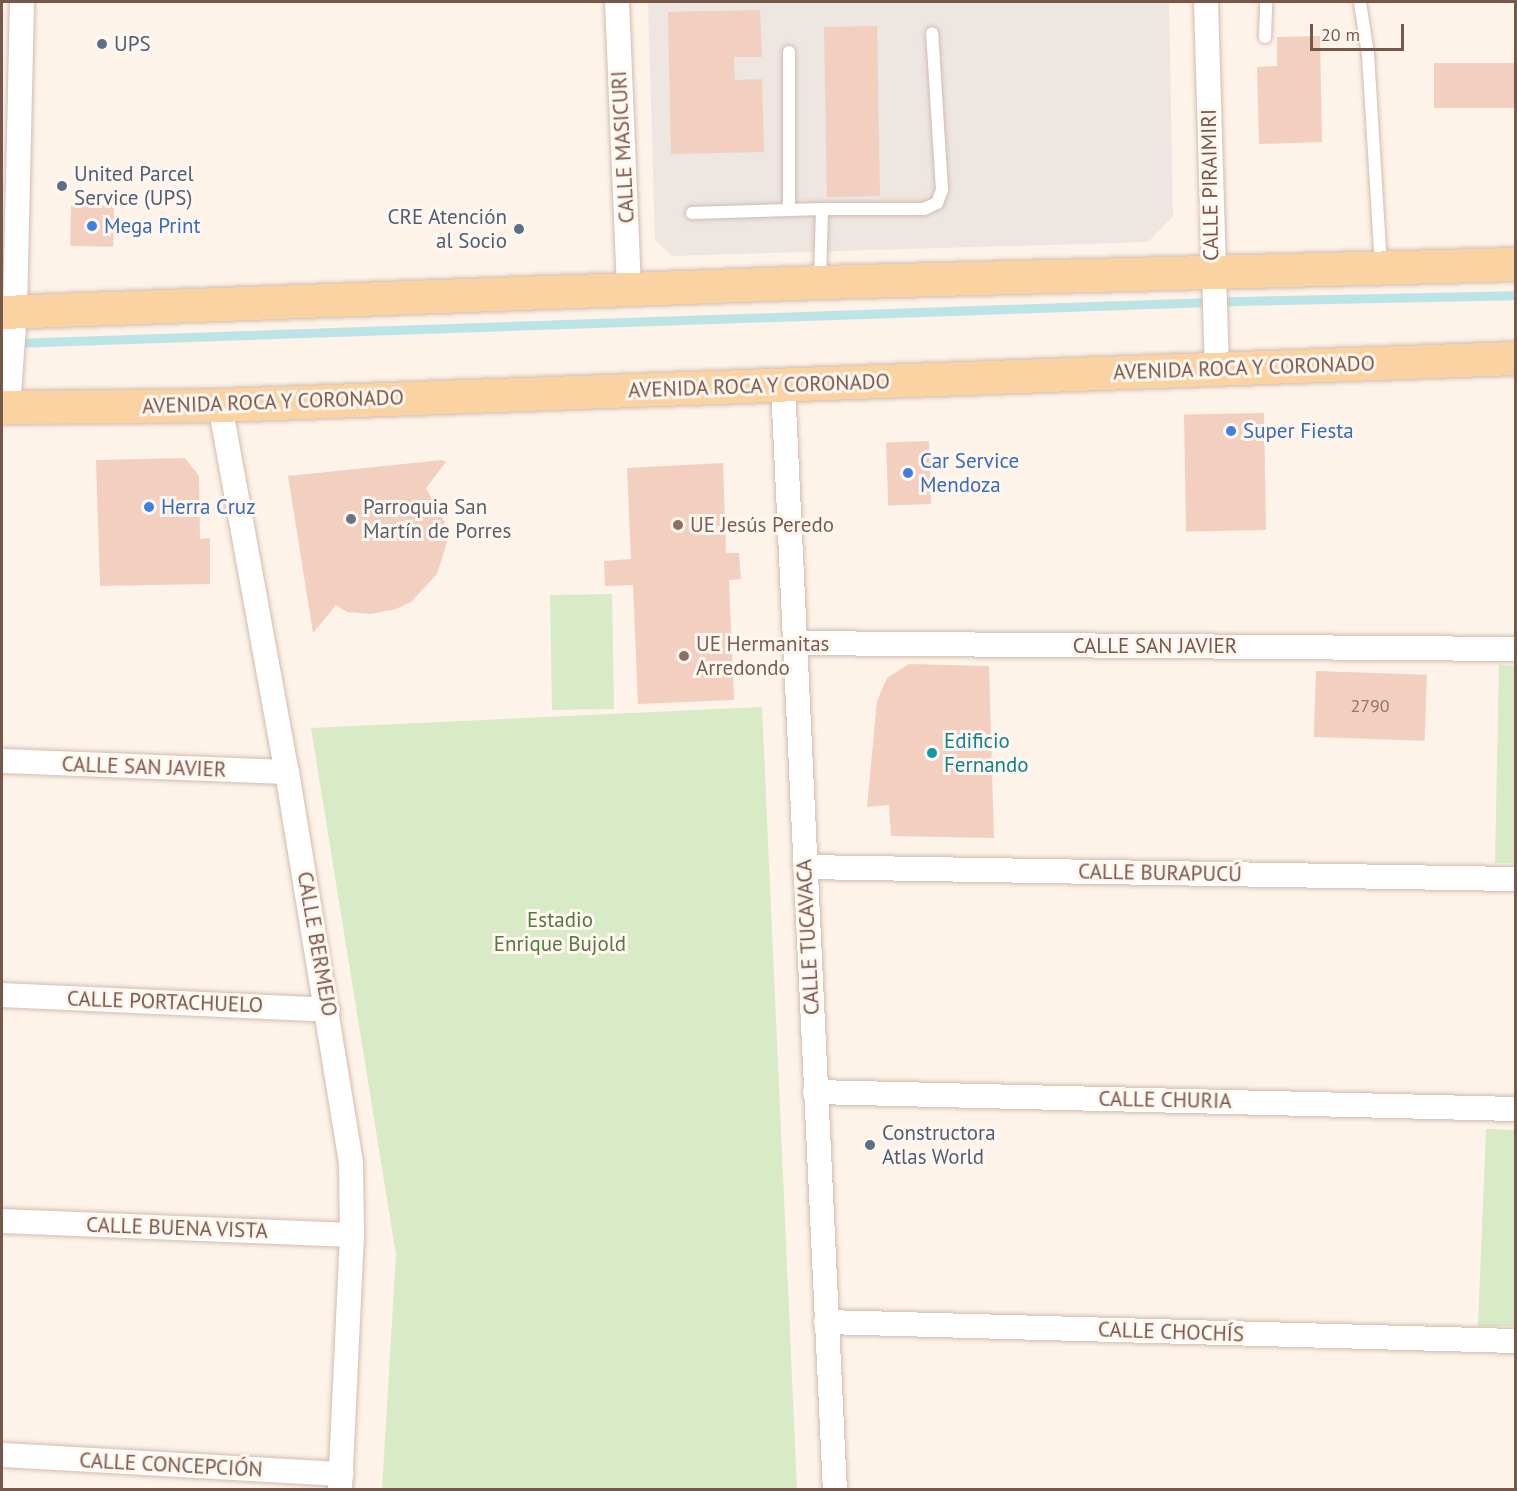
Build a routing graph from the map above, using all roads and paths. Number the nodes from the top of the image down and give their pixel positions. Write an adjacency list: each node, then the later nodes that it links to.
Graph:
1 (22, 2): 17 (street)
2 (617, 2): 16 (street, CALLE MASICURI)
3 (1206, 2): 15 (street, CALLE PIRAIMIRI)
4 (1266, 2): 7 (lane)
5 (1360, 2): 13 (lane)
6 (932, 33): 9 (lane)
7 (1265, 37)
8 (789, 52): 10 (lane)
9 (822, 209): 10 (lane); 14 (lane)
10 (789, 210): 11 (lane)
11 (692, 213)
12 (1515, 264): 13 (main road)
13 (1381, 268): 15 (main road)
14 (820, 282): 15 (main road); 16 (main road)
15 (1213, 282): 19 (street, CALLE PIRAIMIRI)
16 (629, 292): 17 (main road)
17 (9, 318): 22 (street)
18 (1515, 358): 19 (main road, AVENIDA ROCA Y CORONADO)
19 (1217, 369): 20 (main road, AVENIDA ROCA Y CORONADO)
20 (783, 385): 21 (main road, AVENIDA ROCA Y CORONADO); 23 (street, CALLE TUCAVACA)
21 (220, 405): 22 (main road, AVENIDA ROCA Y CORONADO); 26 (street, CALLE BERMEJO)
22 (5, 407)
23 (795, 643): 24 (street, CALLE SAN JAVIER); 27 (street, CALLE TUCAVACA)
24 (1515, 649)
25 (2, 761): 26 (street, CALLE SAN JAVIER)
26 (287, 772): 30 (street, CALLE BERMEJO)
27 (805, 867): 28 (street, CALLE BURAPUCÚ); 31 (street, CALLE TUCAVACA)
28 (1515, 879)
29 (2, 995): 30 (street, CALLE PORTACHUELO)
30 (328, 1010): 34 (street, CALLE BERMEJO)
31 (815, 1092): 32 (street, CALLE CHURIA); 35 (street, CALLE TUCAVACA)
32 (1515, 1109)
33 (2, 1221): 34 (street, CALLE BUENA VISTA)
34 (352, 1235): 38 (street, CALLE BERMEJO)
35 (826, 1322): 36 (street, CALLE CHOCHÍS); 39 (street, CALLE TUCAVACA)
36 (1515, 1341)
37 (2, 1455): 38 (street, CALLE CONCEPCIÓN)
38 (341, 1482)
39 (835, 1490)

